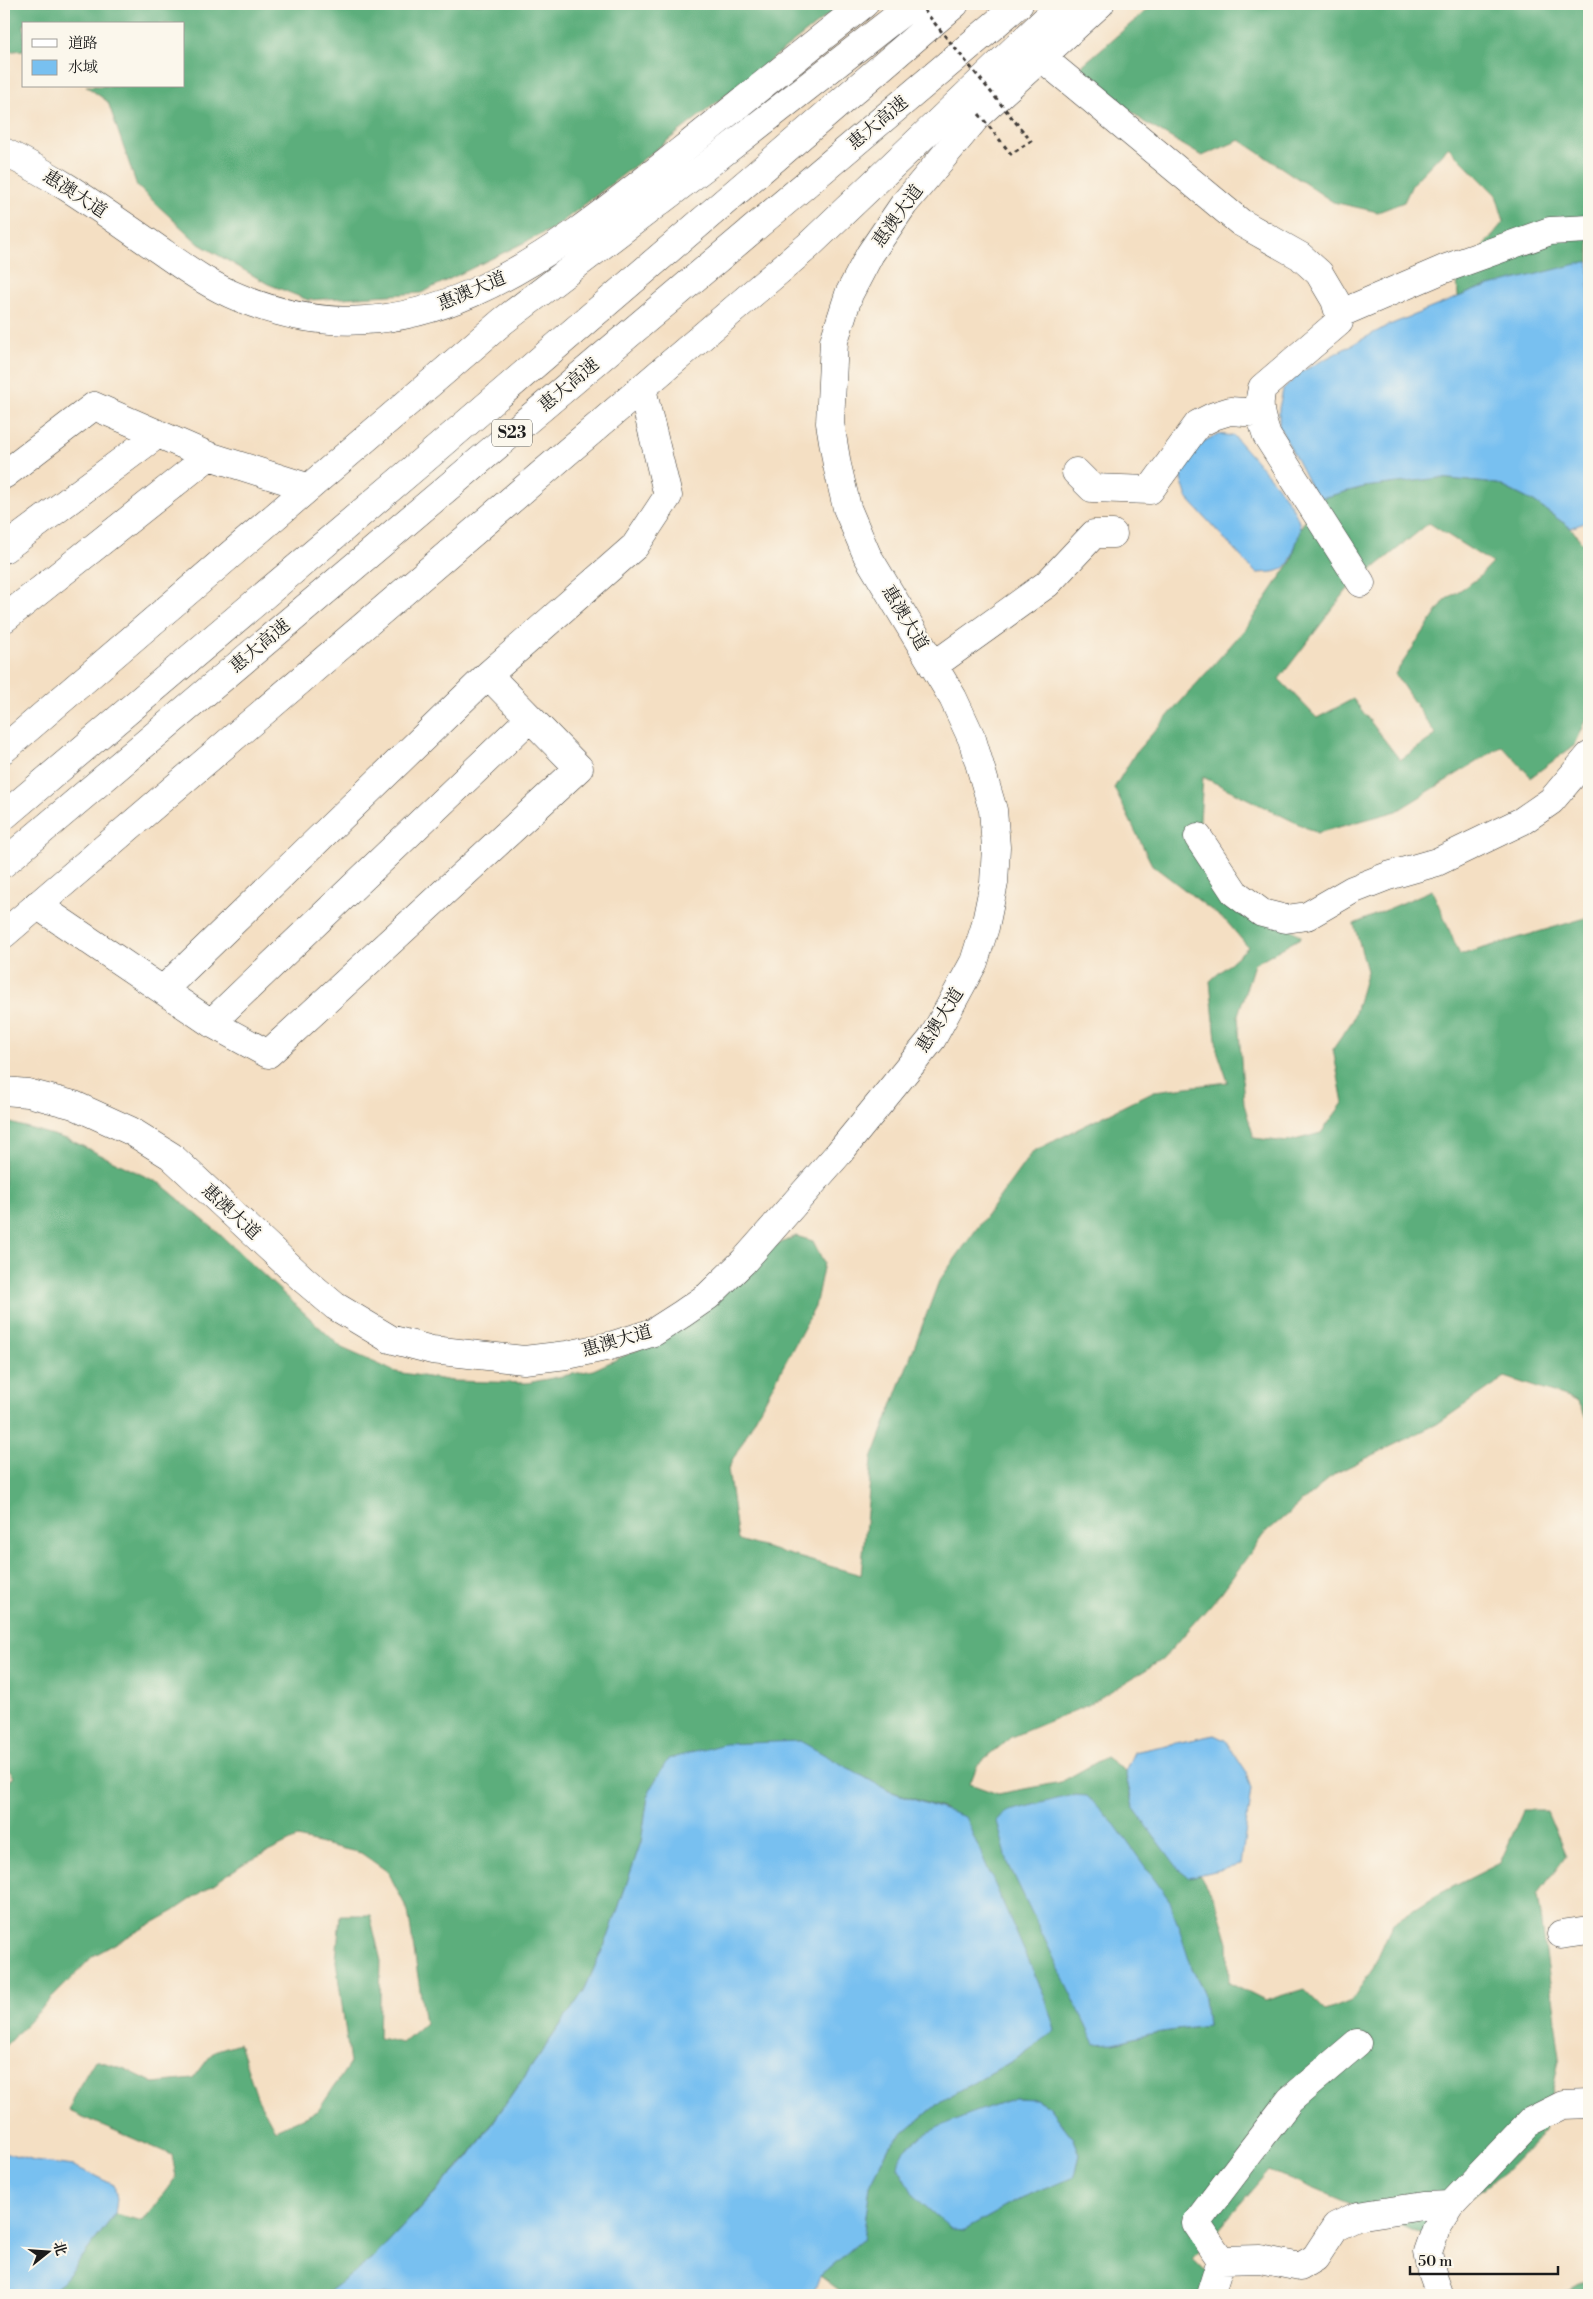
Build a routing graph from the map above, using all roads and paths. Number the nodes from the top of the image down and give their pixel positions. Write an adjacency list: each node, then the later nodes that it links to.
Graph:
1 (864, 4): 10 (main road, 惠澳大道)
2 (913, 4): 19 (main road)
3 (919, 4): 9 (path, bridge)
4 (955, 4): 29 (main road, 惠大高速 / S23)
5 (1019, 4): 31 (main road, 惠大高速 / S23)
6 (1062, 4): 13 (main road)
7 (1100, 4): 8 (main road, 惠澳大道)
8 (1042, 58): 9 (main road, 惠澳大道); 12 (main road)
9 (979, 114): 24 (main road, 惠澳大道)
10 (4, 152)
11 (1589, 229): 12 (main road)
12 (1339, 314): 14 (main road)
13 (642, 389): 25 (main road); 32 (main road)
14 (1259, 413): 17 (main road); 22 (main road)
15 (158, 434): 16 (main road); 18 (main road); 21 (main road)
16 (209, 456): 19 (main road); 23 (main road)
17 (1076, 472)
18 (4, 475)
19 (307, 487): 27 (main road)
20 (1113, 534): 24 (main road)
21 (4, 549)
22 (1361, 582)
23 (4, 619)
24 (934, 666): 36 (main road, 惠澳大道)
25 (488, 675): 26 (main road); 34 (main road)
26 (530, 718): 35 (main road); 35 (main road)
27 (4, 749)
28 (1589, 756): 30 (main road)
29 (4, 816)
30 (1198, 838)
31 (4, 863)
32 (37, 905): 33 (main road); 34 (main road)
33 (4, 934)
34 (164, 990): 35 (main road)
35 (211, 1023)
36 (4, 1091)
37 (1589, 1930): 38 (main road)
38 (1561, 1934)
39 (1357, 2043): 42 (main road)
40 (1589, 2104): 41 (main road)
41 (1451, 2205): 42 (main road); 44 (main road)
42 (1221, 2260): 43 (main road)
43 (1210, 2295)
44 (1440, 2295)

